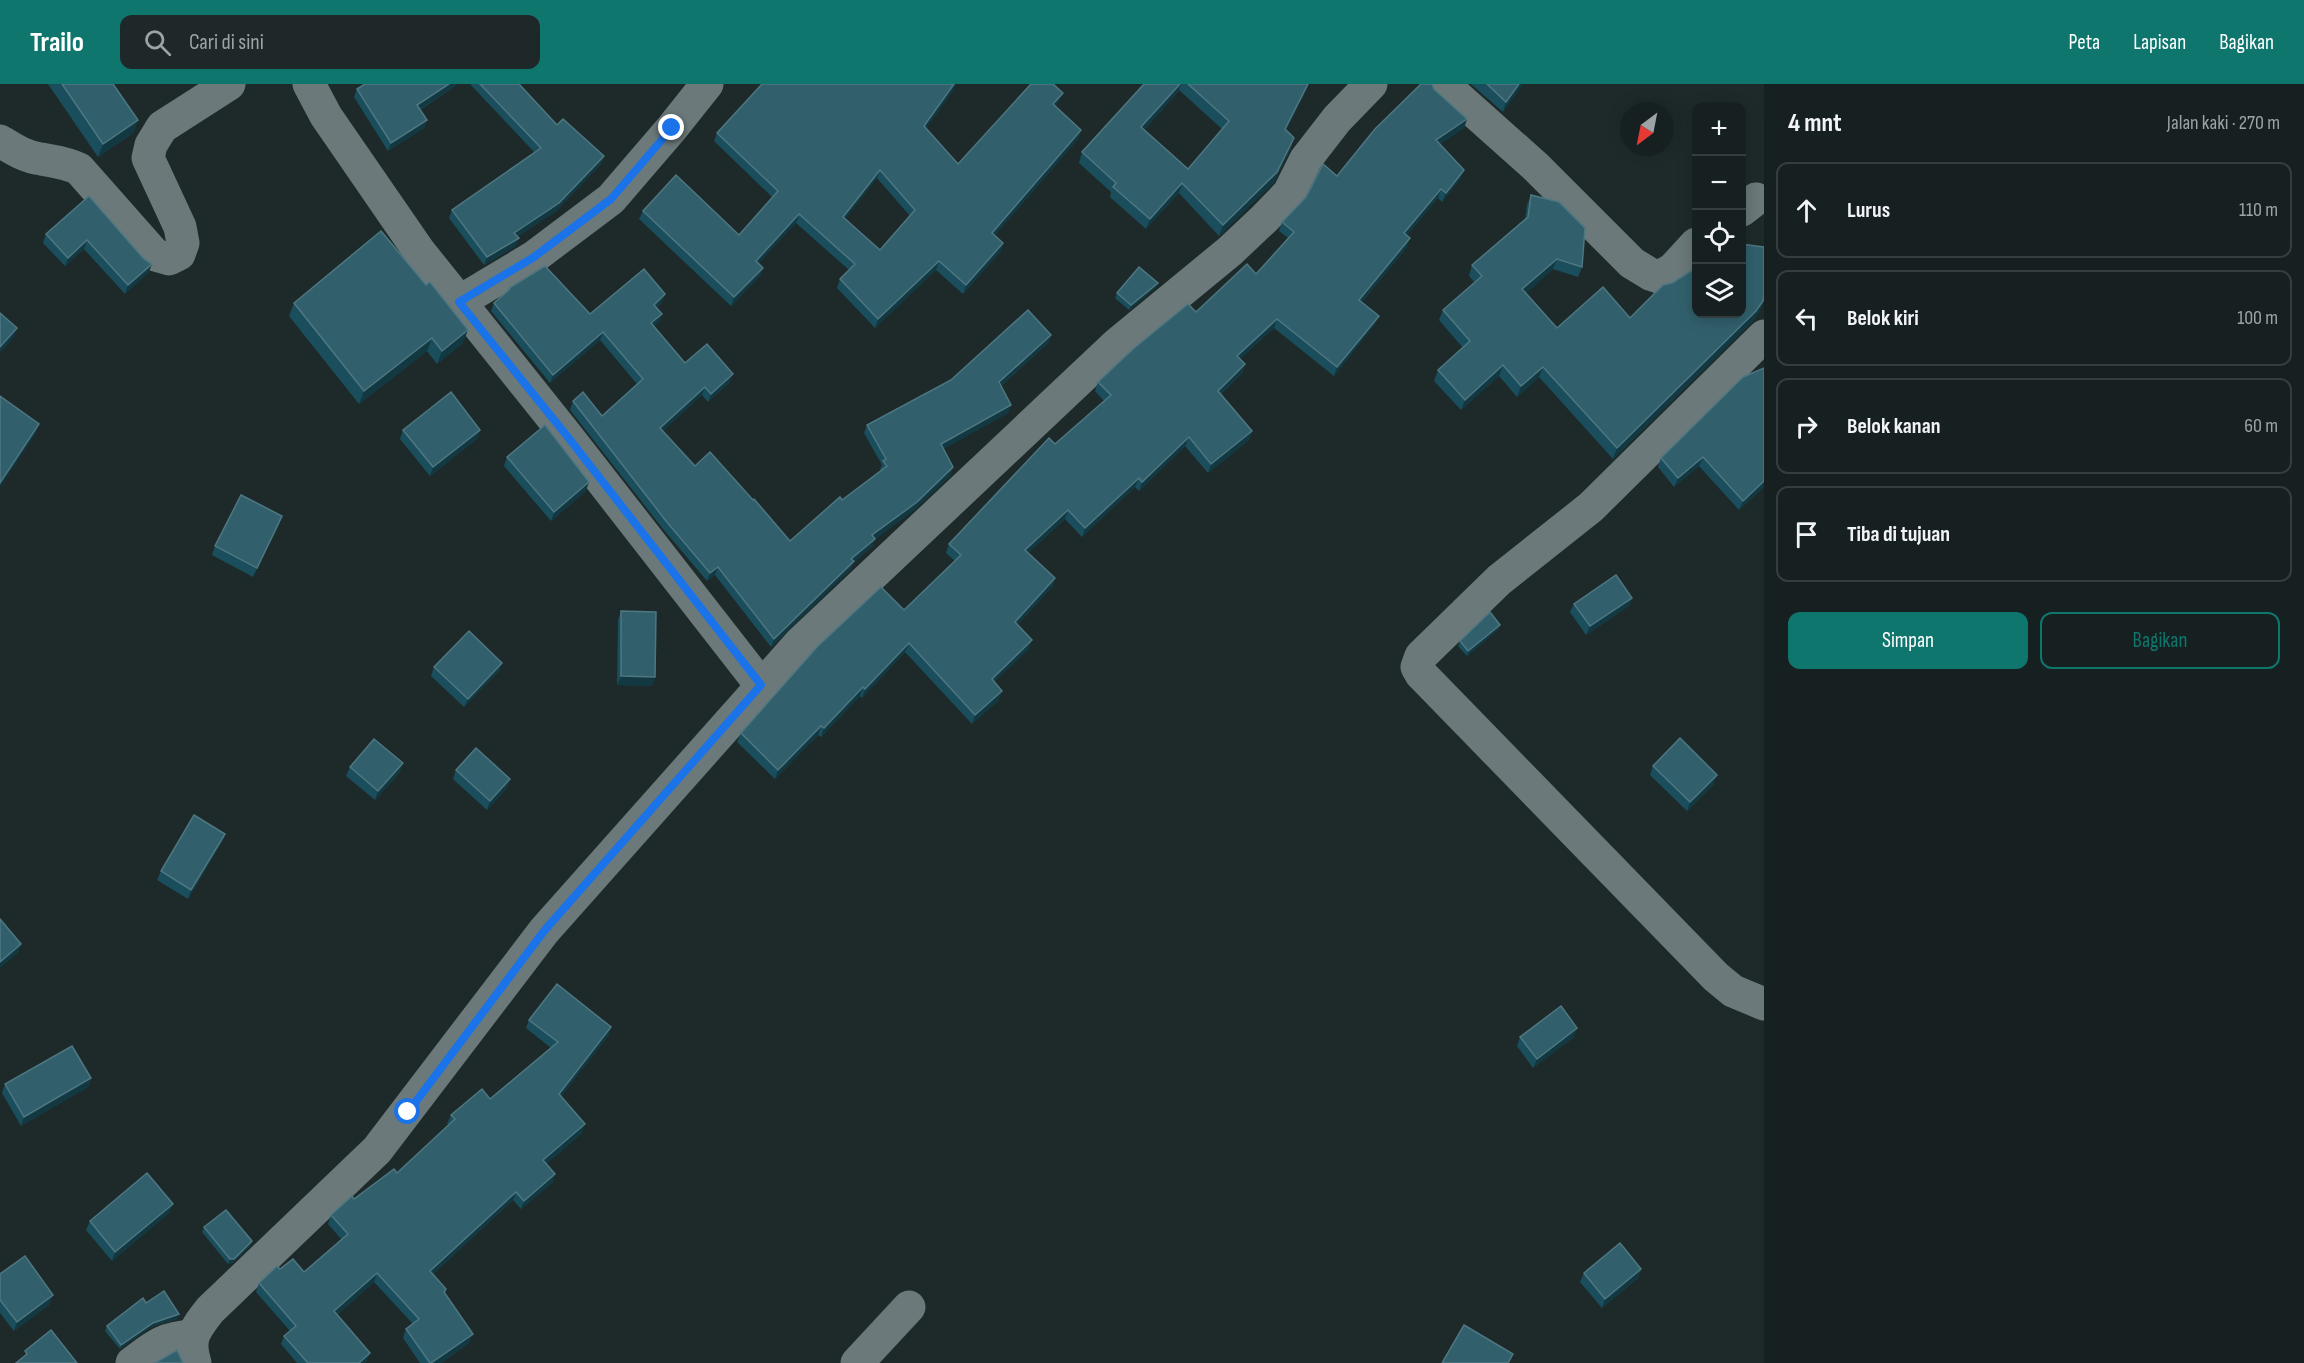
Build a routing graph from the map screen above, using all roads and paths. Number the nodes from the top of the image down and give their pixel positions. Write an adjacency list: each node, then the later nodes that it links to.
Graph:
1 (229, 84): 6 (street)
2 (309, 84): 8 (street)
3 (707, 84): 8 (street)
4 (1371, 84): 10 (street)
5 (1443, 84): 7 (street)
6 (0, 141)
7 (1692, 248)
8 (459, 302): 10 (street)
9 (1764, 336): 11 (street)
10 (761, 685): 13 (street)
11 (1764, 1004)
12 (909, 1306): 15 (street)
13 (194, 1350): 14 (street)
14 (132, 1363)
15 (857, 1363)

